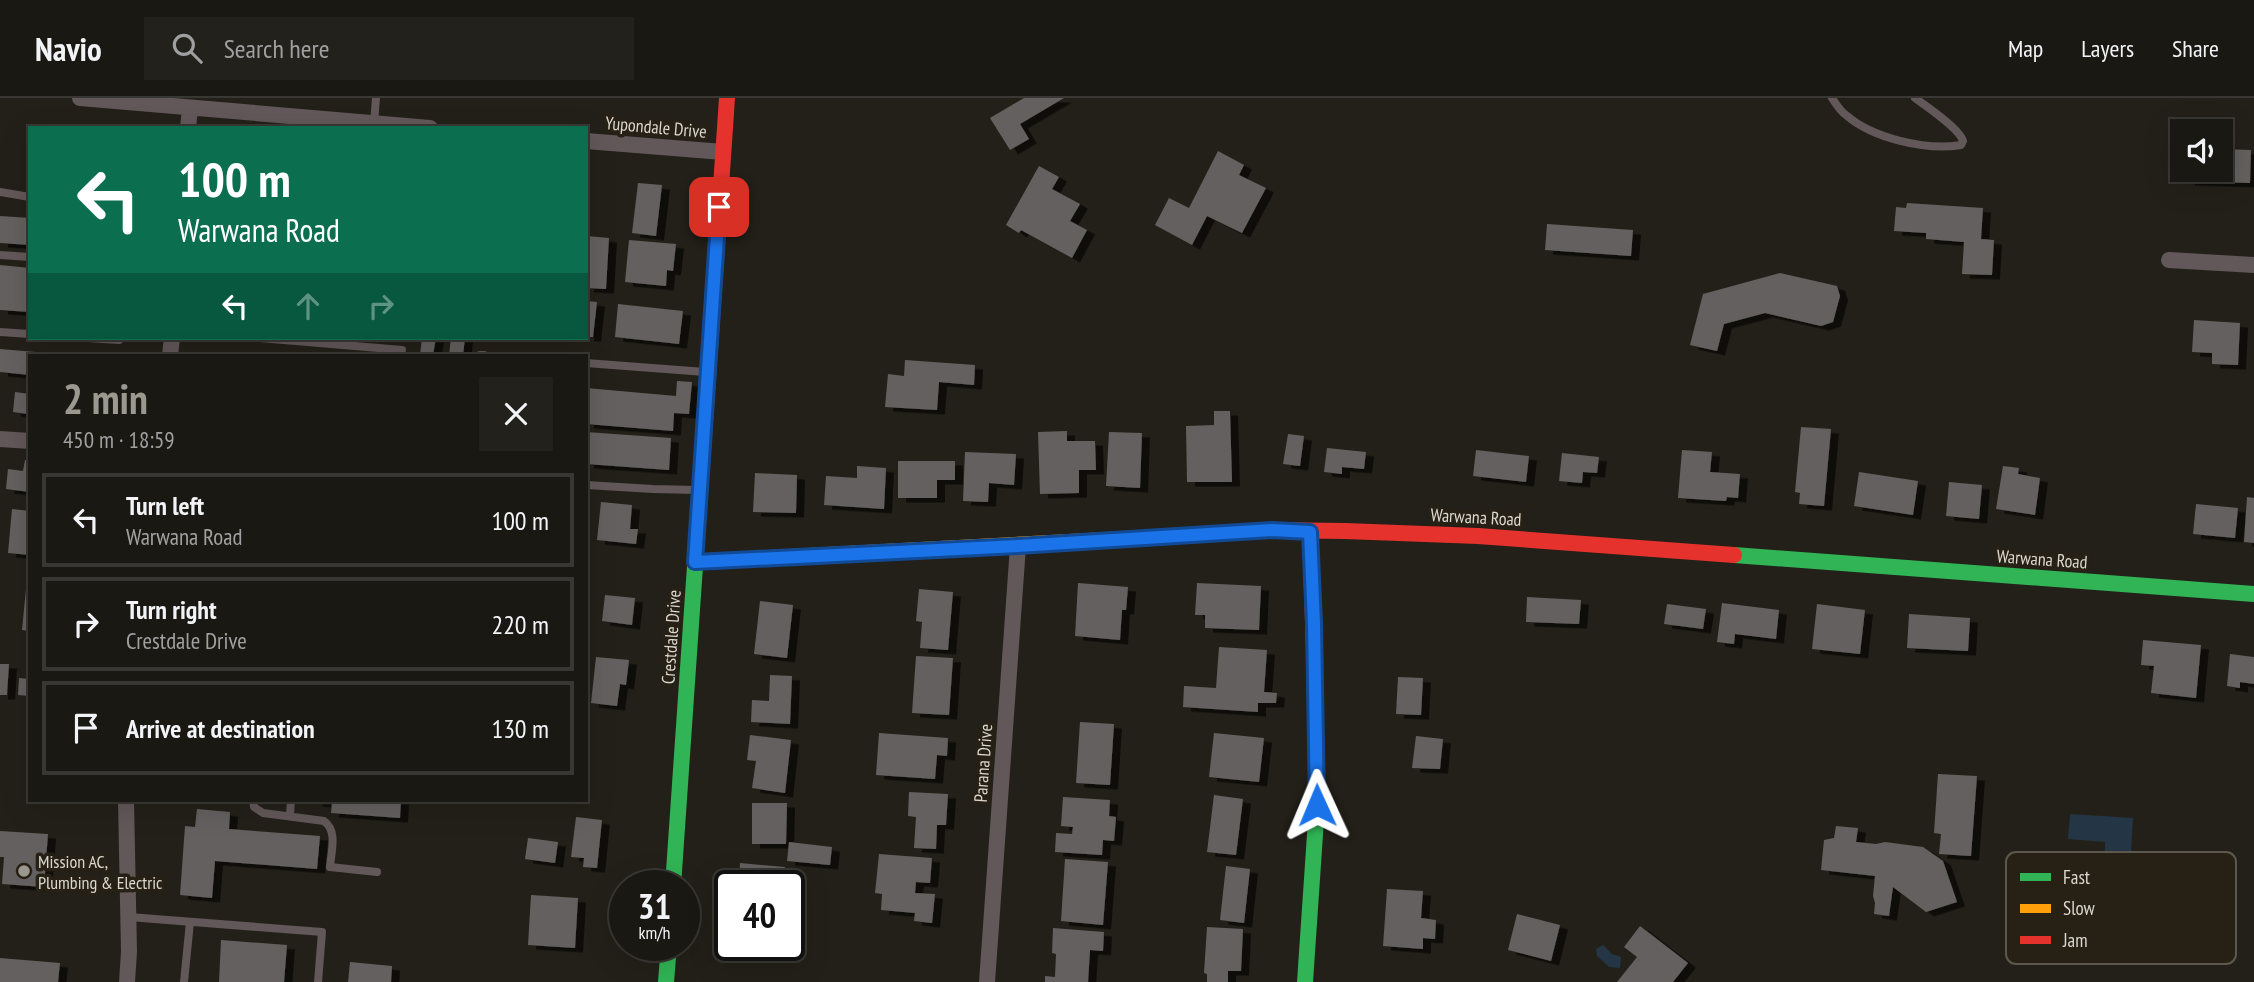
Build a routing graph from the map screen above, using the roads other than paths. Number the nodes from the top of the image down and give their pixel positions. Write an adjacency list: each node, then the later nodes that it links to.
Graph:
1 (80, 98): 6 (street)
2 (376, 98): 7 (lane)
3 (727, 98): 11 (street, Crestdale Drive)
4 (1832, 98): 5 (lane)
5 (1915, 98)
6 (190, 108): 7 (street); 8 (street)
7 (374, 123): 9 (street)
8 (188, 126)
9 (408, 126)
10 (588, 141): 11 (street, Yupondale Drive)
11 (723, 152): 23 (street, Crestdale Drive)
12 (0, 192): 13 (lane)
13 (28, 197)
14 (0, 254): 15 (lane)
15 (28, 257)
16 (2169, 260): 17 (street)
17 (2254, 265)
18 (0, 332): 19 (lane)
19 (28, 334)
20 (284, 340): 21 (lane)
21 (402, 350)
22 (588, 363): 23 (lane)
23 (708, 372): 27 (street, Crestdale Drive)
24 (0, 439): 25 (street)
25 (28, 442)
26 (588, 485): 27 (lane)
27 (700, 489): 30 (street, Crestdale Drive)
28 (1310, 532): 29 (street, Warwana Road); 31 (street, Warwana Road); 46 (street)
29 (1018, 546): 30 (street, Warwana Road); 45 (street, Parana Drive)
30 (695, 562): 36 (street, Crestdale Drive)
31 (2254, 594)
32 (127, 802): 38 (street)
33 (253, 802): 35 (lane)
34 (291, 802): 35 (lane)
35 (290, 816): 37 (lane)
36 (674, 870)
37 (377, 872)
38 (129, 918): 39 (lane); 41 (street)
39 (190, 922): 42 (lane); 43 (lane)
40 (668, 961): 44 (street)
41 (127, 982)
42 (184, 982)
43 (318, 982)
44 (666, 982)
45 (987, 982)
46 (1305, 982)

